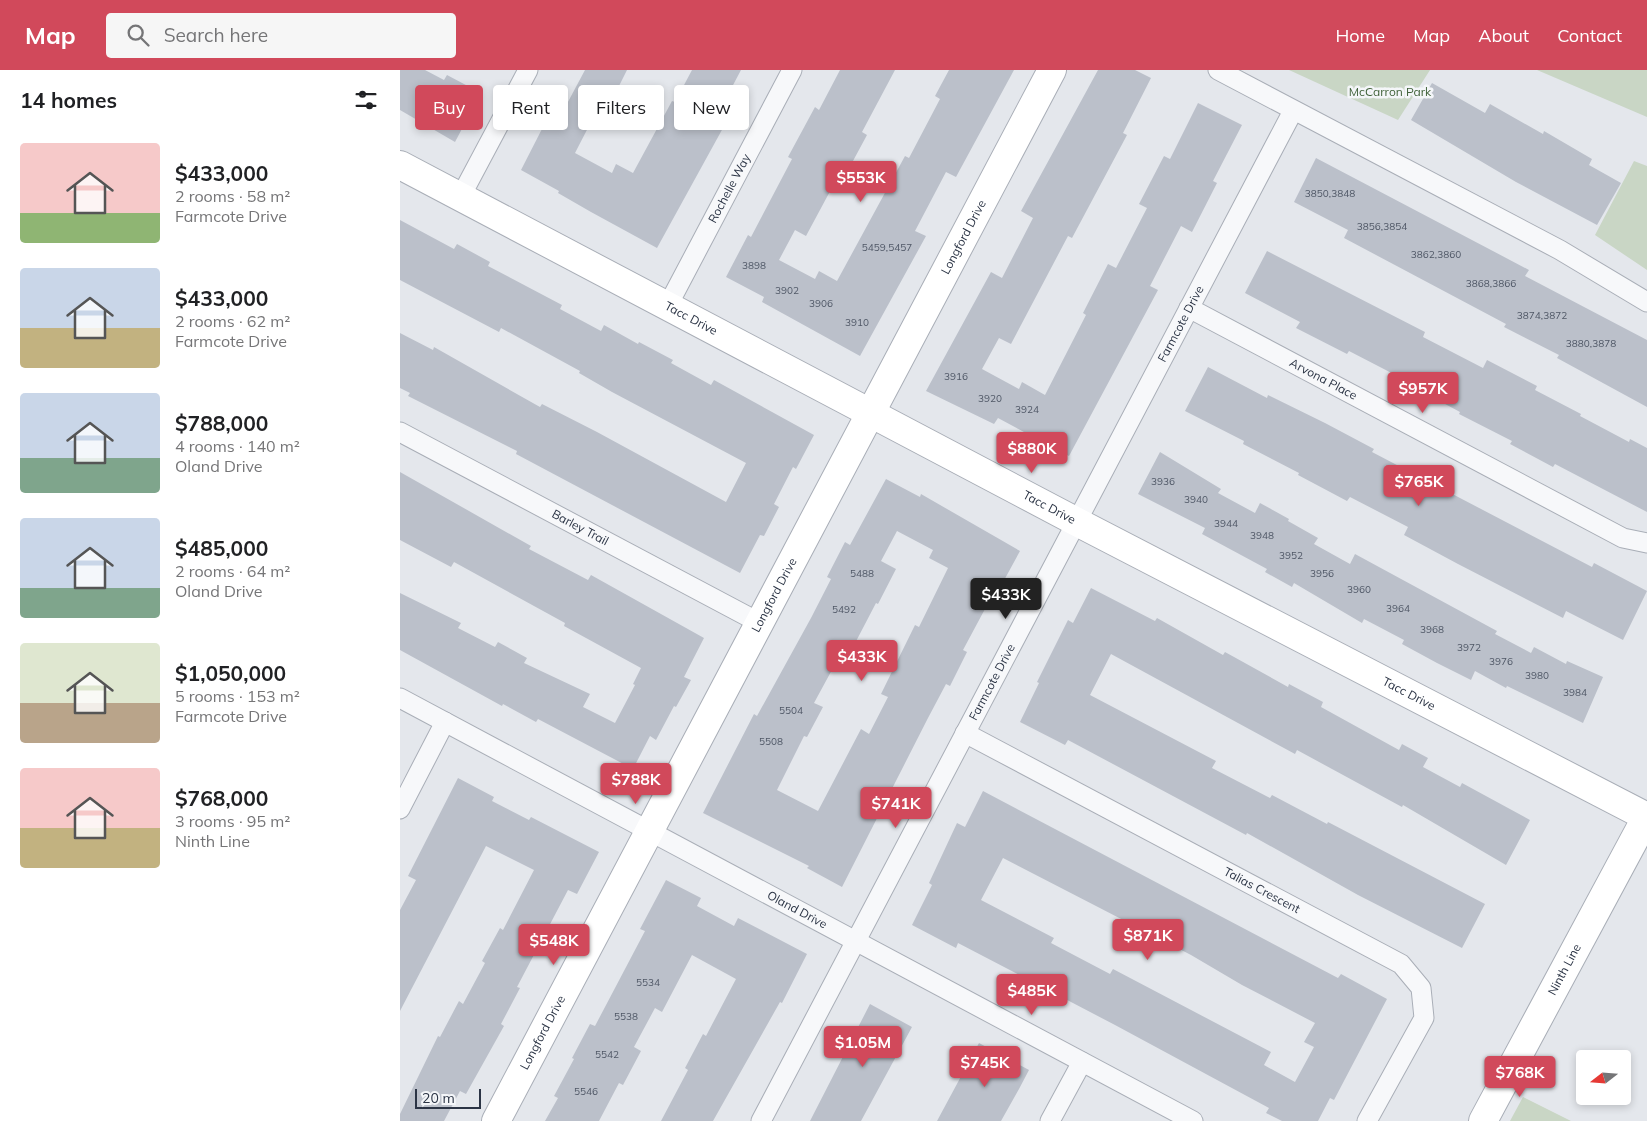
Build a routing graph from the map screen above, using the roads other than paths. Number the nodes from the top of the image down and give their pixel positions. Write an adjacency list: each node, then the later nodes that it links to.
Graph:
1 (528, 70): 7 (street)
2 (792, 70): 9 (street, Rochelle Way)
3 (1052, 70): 11 (street, Longford Drive)
4 (1218, 70): 5 (street)
5 (1293, 111): 8 (street); 10 (street, Farmcote Drive)
6 (400, 164): 7 (street, Tacc Drive)
7 (461, 196): 9 (street, Tacc Drive)
8 (1647, 302)
9 (667, 307): 11 (street, Tacc Drive)
10 (1190, 308): 13 (street, Farmcote Drive); 14 (street, Arvona Place)
11 (870, 414): 13 (street, Tacc Drive); 15 (street, Longford Drive)
12 (400, 432): 15 (street, Barley Trail)
13 (1077, 522): 18 (street, Farmcote Drive); 20 (street, Tacc Drive)
14 (1647, 543)
15 (760, 623): 21 (street, Longford Drive)
16 (400, 698): 17 (street, Oland Drive)
17 (445, 722): 19 (street); 21 (street, Oland Drive)
18 (965, 733): 22 (street, Farmcote Drive); 28 (street, Talias Crescent)
19 (400, 809)
20 (1647, 817): 29 (street, Ninth Line)
21 (649, 831): 22 (street, Oland Drive); 24 (street, Longford Drive)
22 (856, 941): 23 (street, Oland Drive); 25 (street, Farmcote Drive)
23 (1082, 1062): 26 (street); 27 (street, Oland Drive)
24 (496, 1121)
25 (761, 1121)
26 (1050, 1121)
27 (1193, 1121)
28 (1367, 1121)
29 (1483, 1121)

